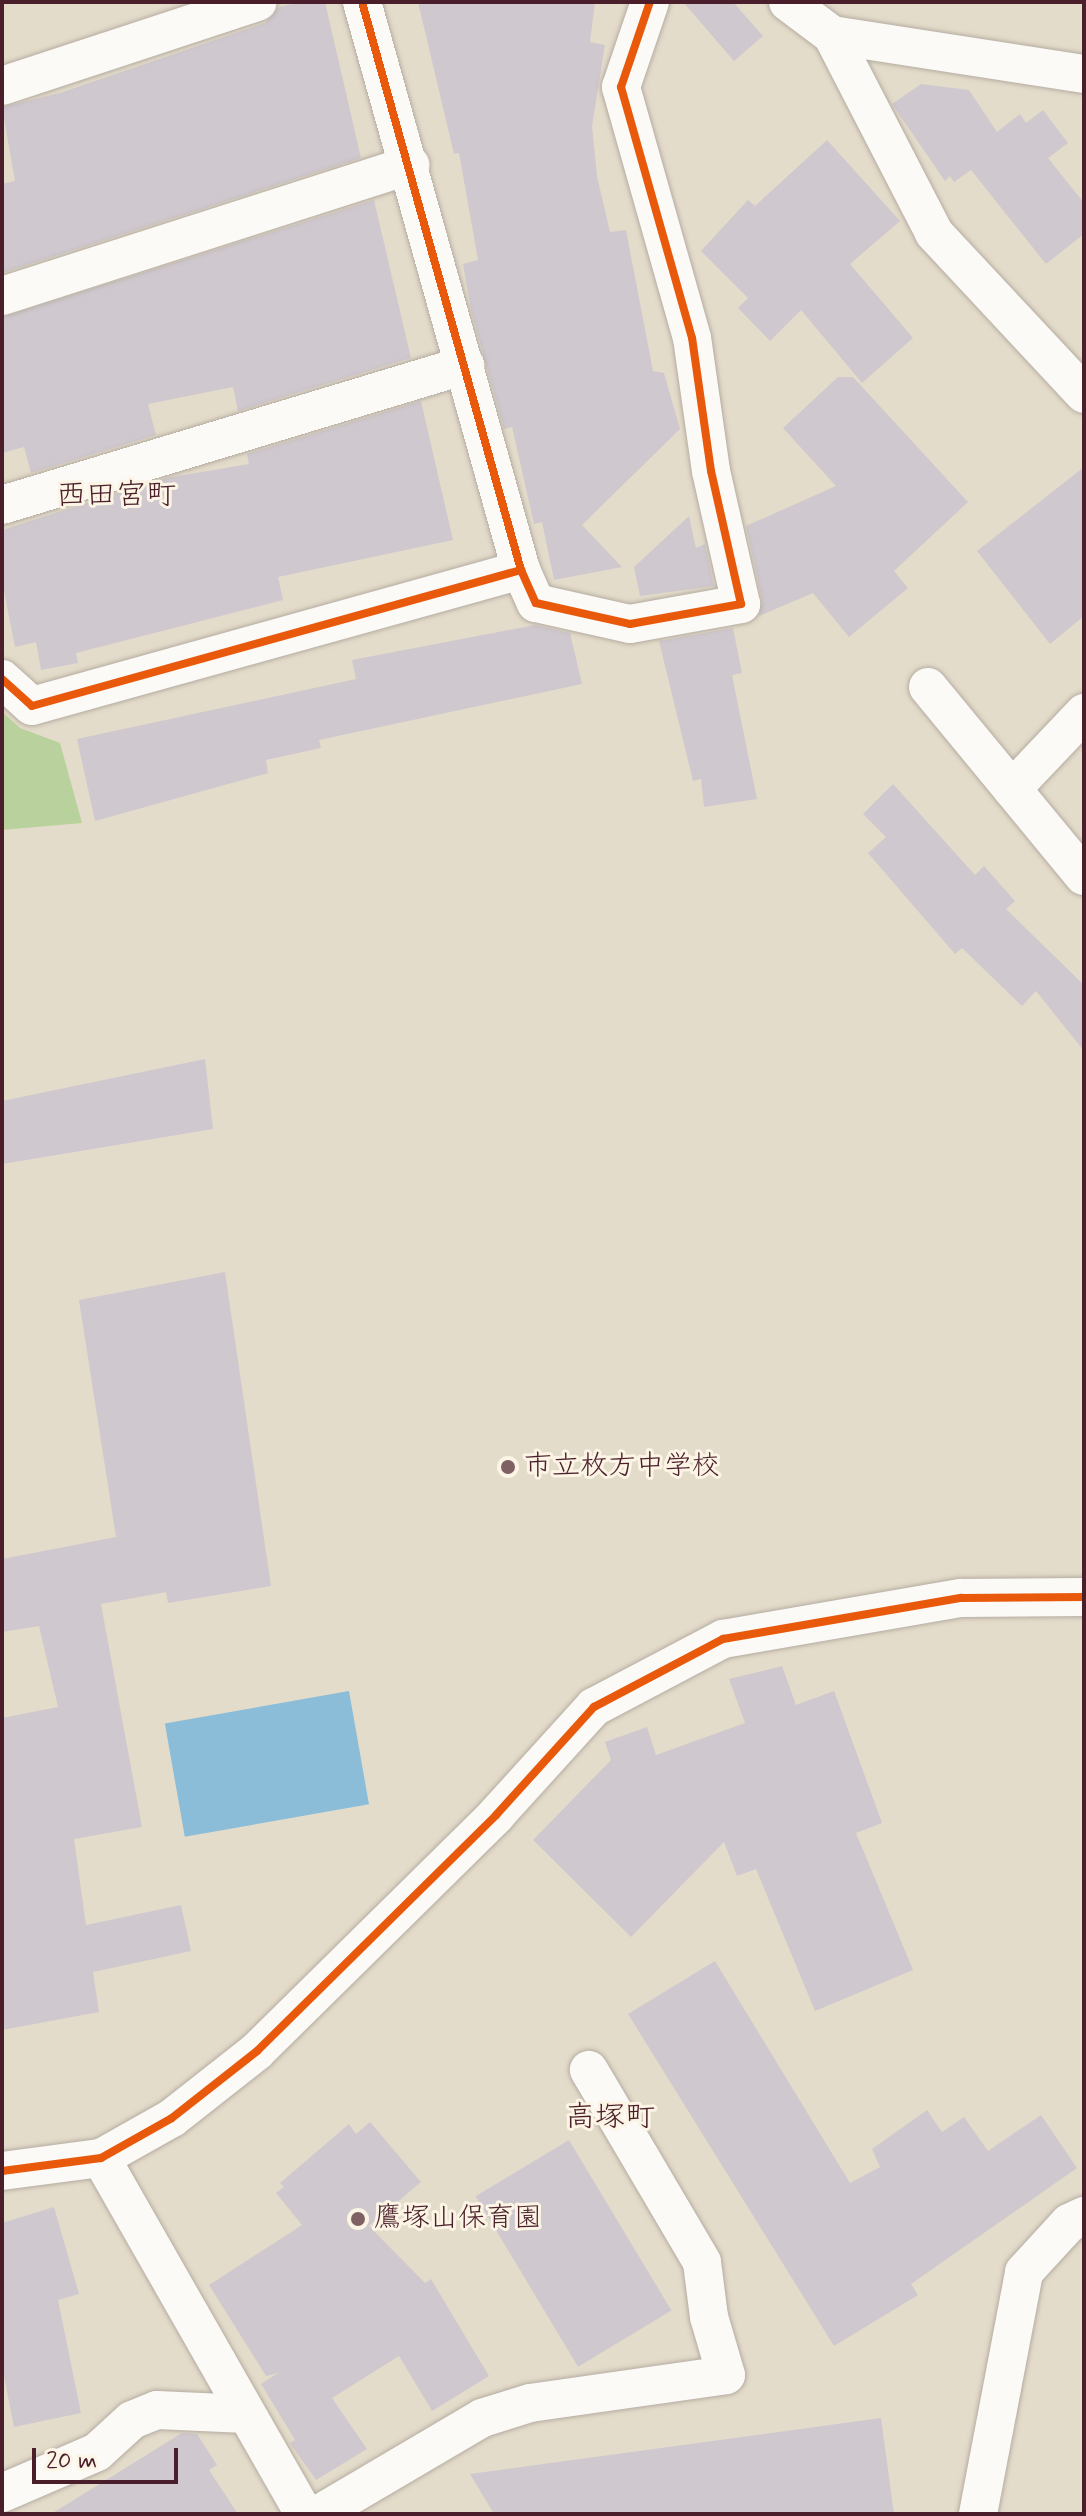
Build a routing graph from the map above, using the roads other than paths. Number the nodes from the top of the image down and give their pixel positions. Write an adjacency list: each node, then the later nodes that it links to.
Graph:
1 (258, 2): 5 (street)
2 (362, 2): 9 (street)
3 (650, 2): 14 (street)
4 (788, 2): 6 (street)
5 (165, 16): 8 (street)
6 (832, 35): 7 (street); 12 (street)
7 (1084, 74)
8 (2, 86)
9 (410, 165): 10 (street); 11 (street)
10 (2, 296)
11 (465, 365): 13 (street); 14 (street)
12 (1084, 394)
13 (2, 505)
14 (521, 570): 15 (street)
15 (2, 679)
16 (928, 687): 18 (street)
17 (1084, 713): 18 (street)
18 (1012, 789): 19 (street)
19 (1084, 876)
20 (1084, 1597): 22 (street)
21 (589, 2070): 28 (street)
22 (101, 2158): 23 (street); 25 (street)
23 (2, 2171)
24 (1084, 2216): 29 (street)
25 (246, 2414): 26 (street); 27 (street)
26 (2, 2493)
27 (304, 2514)
28 (319, 2514)
29 (978, 2514)

